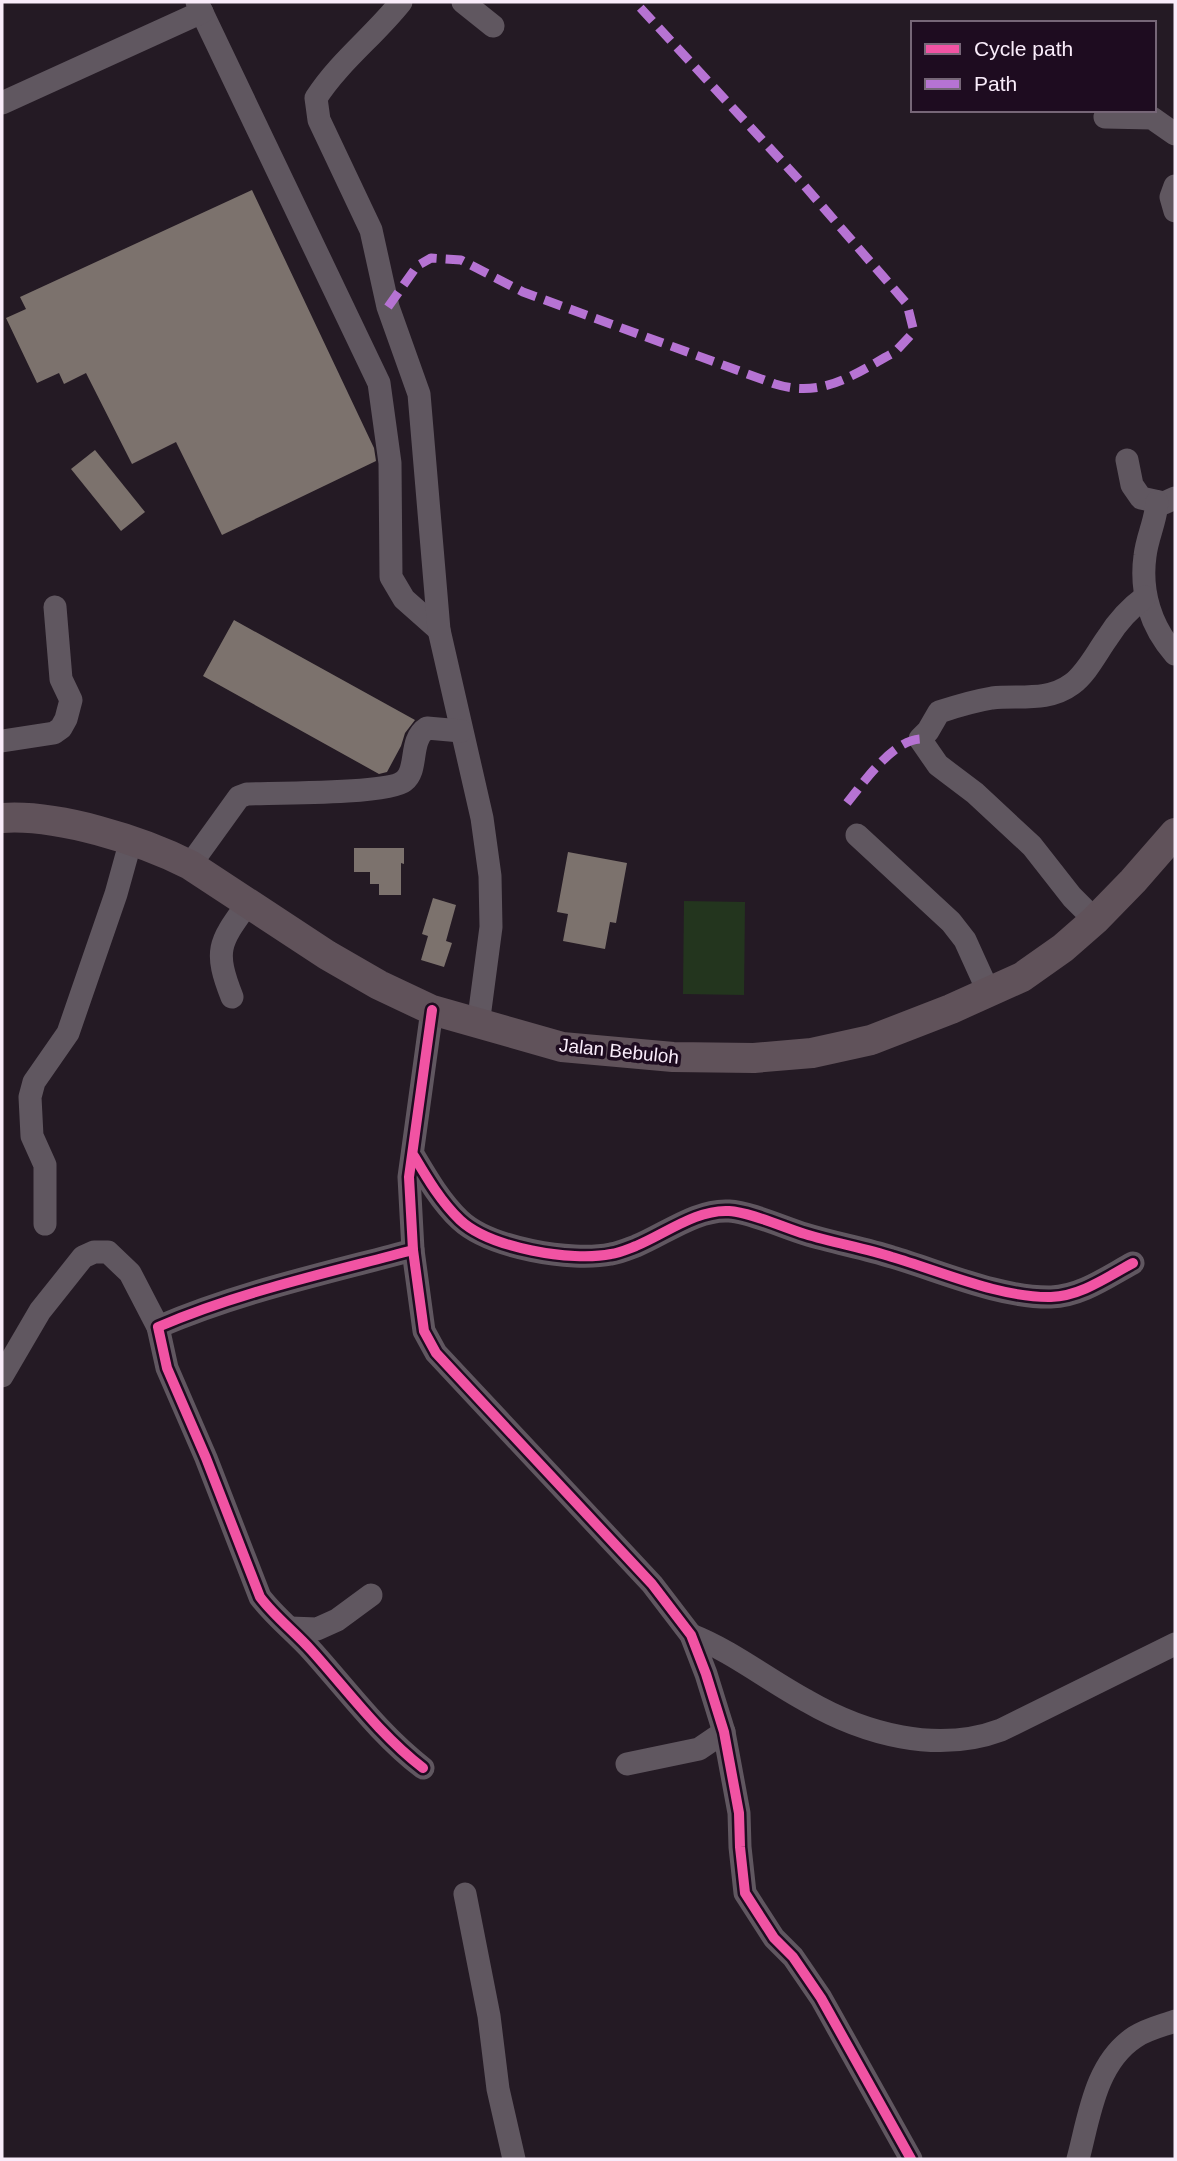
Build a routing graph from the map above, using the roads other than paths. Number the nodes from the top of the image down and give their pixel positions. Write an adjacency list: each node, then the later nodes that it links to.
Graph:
1 (401, 2): 14 (street)
2 (463, 2): 4 (street)
3 (199, 7): 5 (street); 14 (street)
4 (493, 26)
5 (2, 103)
6 (1105, 117): 7 (street)
7 (1175, 134)
8 (1175, 186): 9 (street)
9 (1175, 211)
10 (1127, 460): 11 (street)
11 (1166, 500): 12 (street)
12 (1145, 597): 15 (street); 24 (street)
13 (55, 607): 17 (street)
14 (439, 630): 16 (street)
15 (1175, 653)
16 (461, 731): 22 (street); 28 (street)
17 (2, 741)
18 (2, 818): 21 (main road, Jalan Bebuloh)
19 (1175, 833): 24 (main road, Jalan Bebuloh)
20 (857, 835): 25 (street)
21 (131, 840): 22 (main road, Jalan Bebuloh); 30 (street)
22 (190, 865): 23 (main road, Jalan Bebuloh)
23 (248, 903): 26 (street); 27 (main road, Jalan Bebuloh)
24 (1095, 920): 25 (main road, Jalan Bebuloh)
25 (989, 993): 28 (main road, Jalan Bebuloh)
26 (232, 997)
27 (432, 1010): 28 (main road, Jalan Bebuloh); 29 (street)
28 (478, 1025)
29 (414, 1156): 31 (street); 32 (street)
30 (45, 1224)
31 (413, 1251): 33 (street); 37 (street)
32 (1133, 1263)
33 (158, 1327): 34 (street); 36 (street)
34 (2, 1376)
35 (371, 1595): 36 (street)
36 (290, 1628): 41 (street)
37 (691, 1635): 38 (street); 39 (street)
38 (1175, 1644)
39 (724, 1732): 40 (street); 45 (street)
40 (626, 1764)
41 (423, 1768)
42 (465, 1894): 44 (street)
43 (1175, 2021): 46 (street)
44 (514, 2159)
45 (911, 2159)
46 (1078, 2159)

